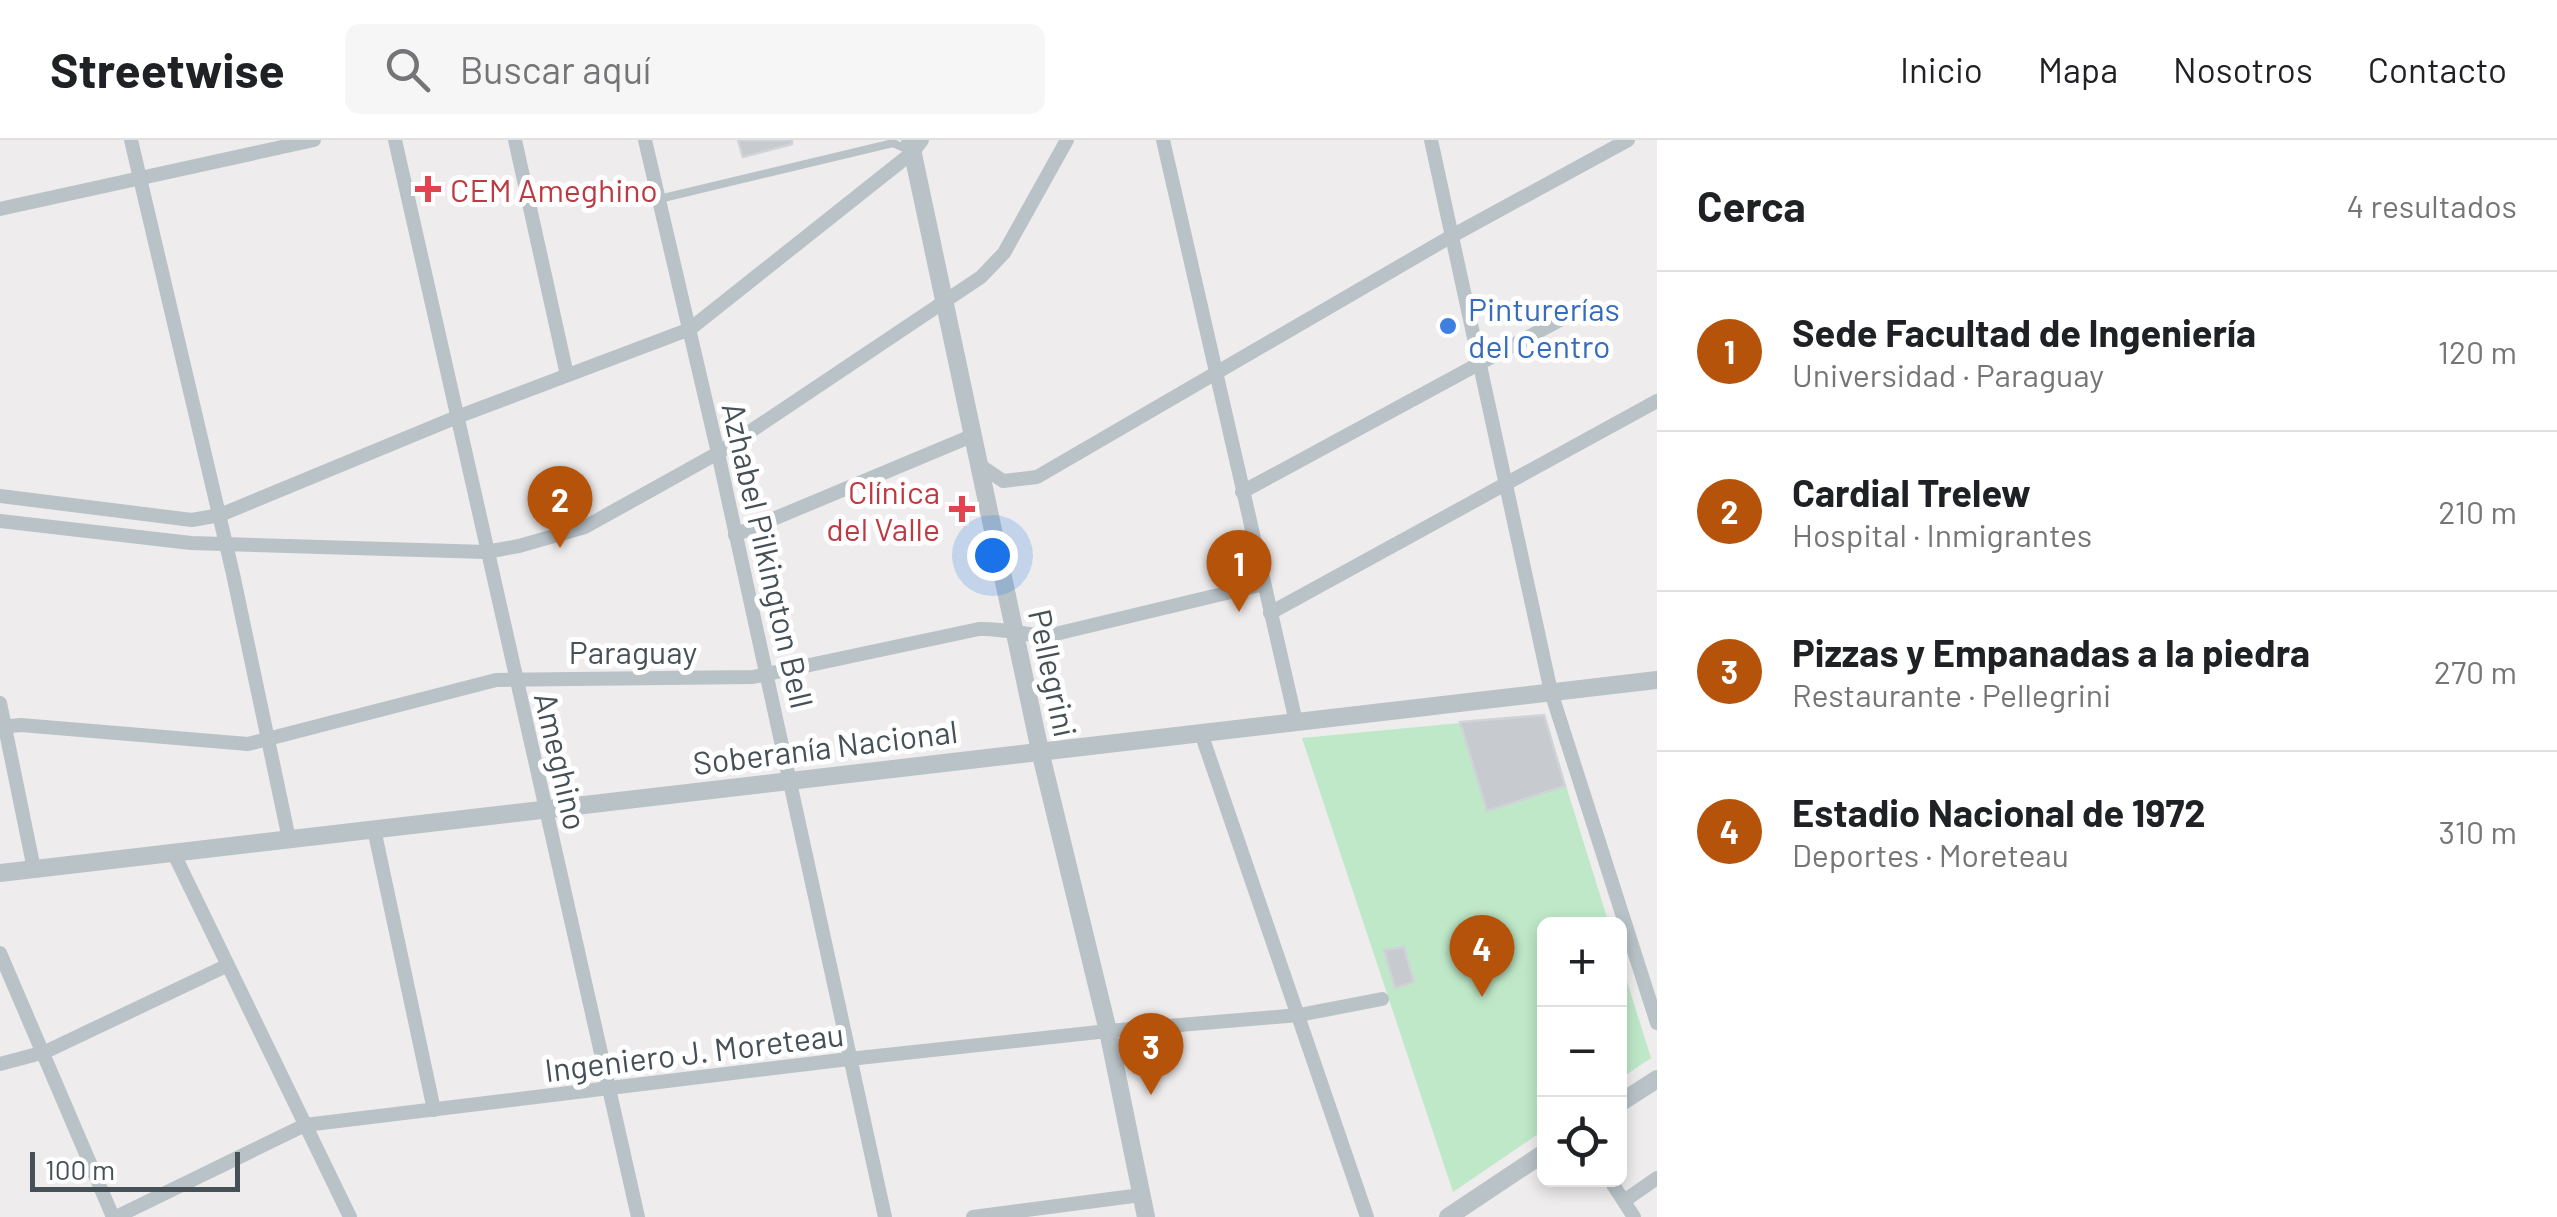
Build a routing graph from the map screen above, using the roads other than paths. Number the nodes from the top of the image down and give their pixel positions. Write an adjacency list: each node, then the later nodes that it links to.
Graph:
1 (131, 140): 11 (street)
2 (314, 140): 11 (street)
3 (394, 140): 22 (street, Ameghino)
4 (515, 140): 20 (street)
5 (645, 140): 12 (street, Azhabel Pilkington Bell)
6 (1067, 140): 15 (street)
7 (1163, 140): 19 (street)
8 (1431, 140): 14 (street)
9 (1628, 140): 14 (street)
10 (915, 144): 12 (lane); 15 (street, Pellegrini); 17 (street)
11 (140, 178): 13 (street); 29 (street)
12 (659, 198): 17 (street, Azhabel Pilkington Bell)
13 (0, 210)
14 (1450, 237): 18 (street); 19 (street)
15 (946, 300): 23 (street, Pellegrini); 24 (street)
16 (1570, 315): 18 (street)
17 (690, 329): 20 (street); 24 (street, Azhabel Pilkington Bell)
18 (1480, 362): 26 (street); 27 (street)
19 (1216, 372): 25 (street); 27 (street)
20 (567, 375): 22 (street)
21 (1657, 401): 26 (street)
22 (457, 417): 29 (street); 33 (street, Ameghino)
23 (974, 435): 25 (street, Pellegrini); 31 (street)
24 (718, 453): 31 (street, Azhabel Pilkington Bell); 33 (street)
25 (980, 466): 36 (street, Pellegrini)
26 (1506, 485): 35 (street); 40 (street)
27 (1242, 492): 34 (street)
28 (0, 496): 29 (street)
29 (220, 515): 32 (street)
30 (0, 522): 32 (street)
31 (735, 535): 37 (street, Azhabel Pilkington Bell)
32 (226, 542): 33 (street); 45 (street)
33 (486, 552): 38 (street, Ameghino)
34 (1264, 584): 35 (street); 36 (street, Paraguay)
35 (1270, 613): 42 (street)
36 (1014, 632): 37 (street, Paraguay); 46 (street, Pellegrini)
37 (768, 676): 38 (street, Paraguay); 47 (street, Azhabel Pilkington Bell)
38 (515, 678): 45 (street, Paraguay); 48 (street, Ameghino)
39 (1657, 680): 40 (street, Soberanía Nacional)
40 (1552, 692): 42 (street, Soberanía Nacional); 58 (street)
41 (0, 703): 43 (street)
42 (1296, 722): 44 (street, Soberanía Nacional)
43 (3, 726): 45 (street, Paraguay); 52 (street)
44 (1200, 733): 46 (street, Soberanía Nacional); 57 (street)
45 (267, 738): 50 (street)
46 (1040, 751): 47 (street, Soberanía Nacional); 59 (street, Pellegrini)
47 (790, 780): 48 (street, Soberanía Nacional); 61 (street, Azhabel Pilkington Bell)
48 (544, 809): 49 (street, Soberanía Nacional); 64 (street, Ameghino)
49 (374, 829): 50 (street, Soberanía Nacional); 66 (street)
50 (289, 839): 51 (street, Soberanía Nacional)
51 (173, 852): 52 (street, Soberanía Nacional); 55 (street)
52 (34, 869): 53 (street, Soberanía Nacional)
53 (0, 873)
54 (0, 953): 60 (street)
55 (226, 966): 60 (street); 67 (street)
56 (1382, 999): 57 (street, Ingeniero J. Moreteau)
57 (1299, 1015): 59 (street, Ingeniero J. Moreteau); 80 (street)
58 (1657, 1022)
59 (1108, 1031): 61 (street, Ingeniero J. Moreteau); 71 (street, Pellegrini)
60 (44, 1052): 62 (street); 74 (street)
61 (849, 1058): 64 (street, Ingeniero J. Moreteau); 77 (street, Azhabel Pilkington Bell)
62 (0, 1064)
63 (1657, 1079): 65 (street)
64 (610, 1090): 66 (street, Ingeniero J. Moreteau); 76 (street, Ameghino)
65 (1627, 1098)
66 (434, 1110): 67 (street, Ingeniero J. Moreteau)
67 (305, 1125): 74 (street, Ingeniero J. Moreteau); 75 (street)
68 (1537, 1157): 73 (street)
69 (1657, 1178): 72 (street)
70 (1615, 1187): 72 (street)
71 (1141, 1195): 78 (street); 79 (street, Pellegrini)
72 (1624, 1201): 81 (street)
73 (1457, 1214)
74 (115, 1217)
75 (350, 1217)
76 (638, 1217)
77 (886, 1217)
78 (974, 1217)
79 (1146, 1217)
80 (1368, 1217)
81 (1634, 1217)

